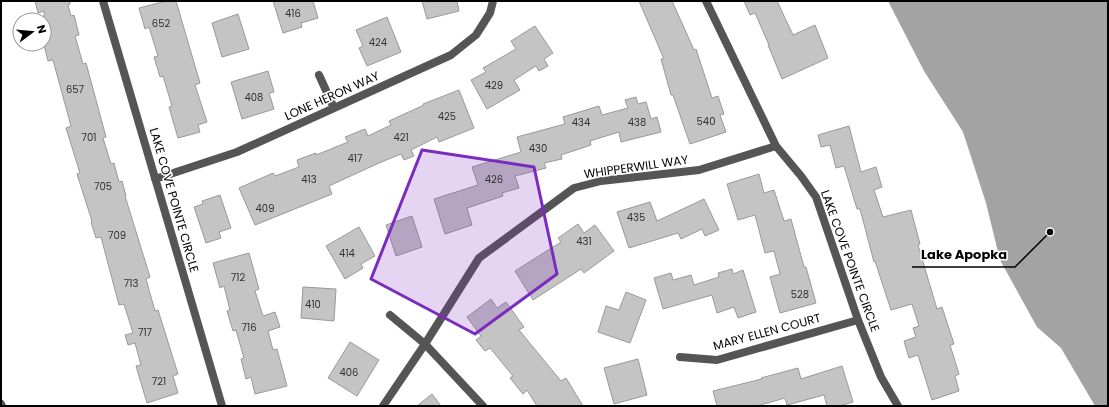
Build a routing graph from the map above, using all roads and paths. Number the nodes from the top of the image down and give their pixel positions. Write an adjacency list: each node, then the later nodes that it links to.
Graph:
1 (103, 1): 7 (street, LAKE COVE POINTE CIRCLE)
2 (493, 1): 5 (street, LONE HERON WAY)
3 (706, 1): 6 (street, LAKE COVE POINTE CIRCLE)
4 (319, 75): 5 (street)
5 (334, 108): 7 (street, LONE HERON WAY)
6 (776, 146): 9 (street, LAKE COVE POINTE CIRCLE); 10 (street, WHIPPERWILL WAY)
7 (155, 178): 12 (street, LAKE COVE POINTE CIRCLE)
8 (390, 314): 10 (street)
9 (858, 320): 11 (street, MARY ELLEN COURT); 15 (street, LAKE COVE POINTE CIRCLE)
10 (425, 344): 13 (street, WHIPPERWILL WAY); 14 (street)
11 (680, 357)
12 (222, 406)
13 (383, 406)
14 (484, 406)
15 (898, 406)

